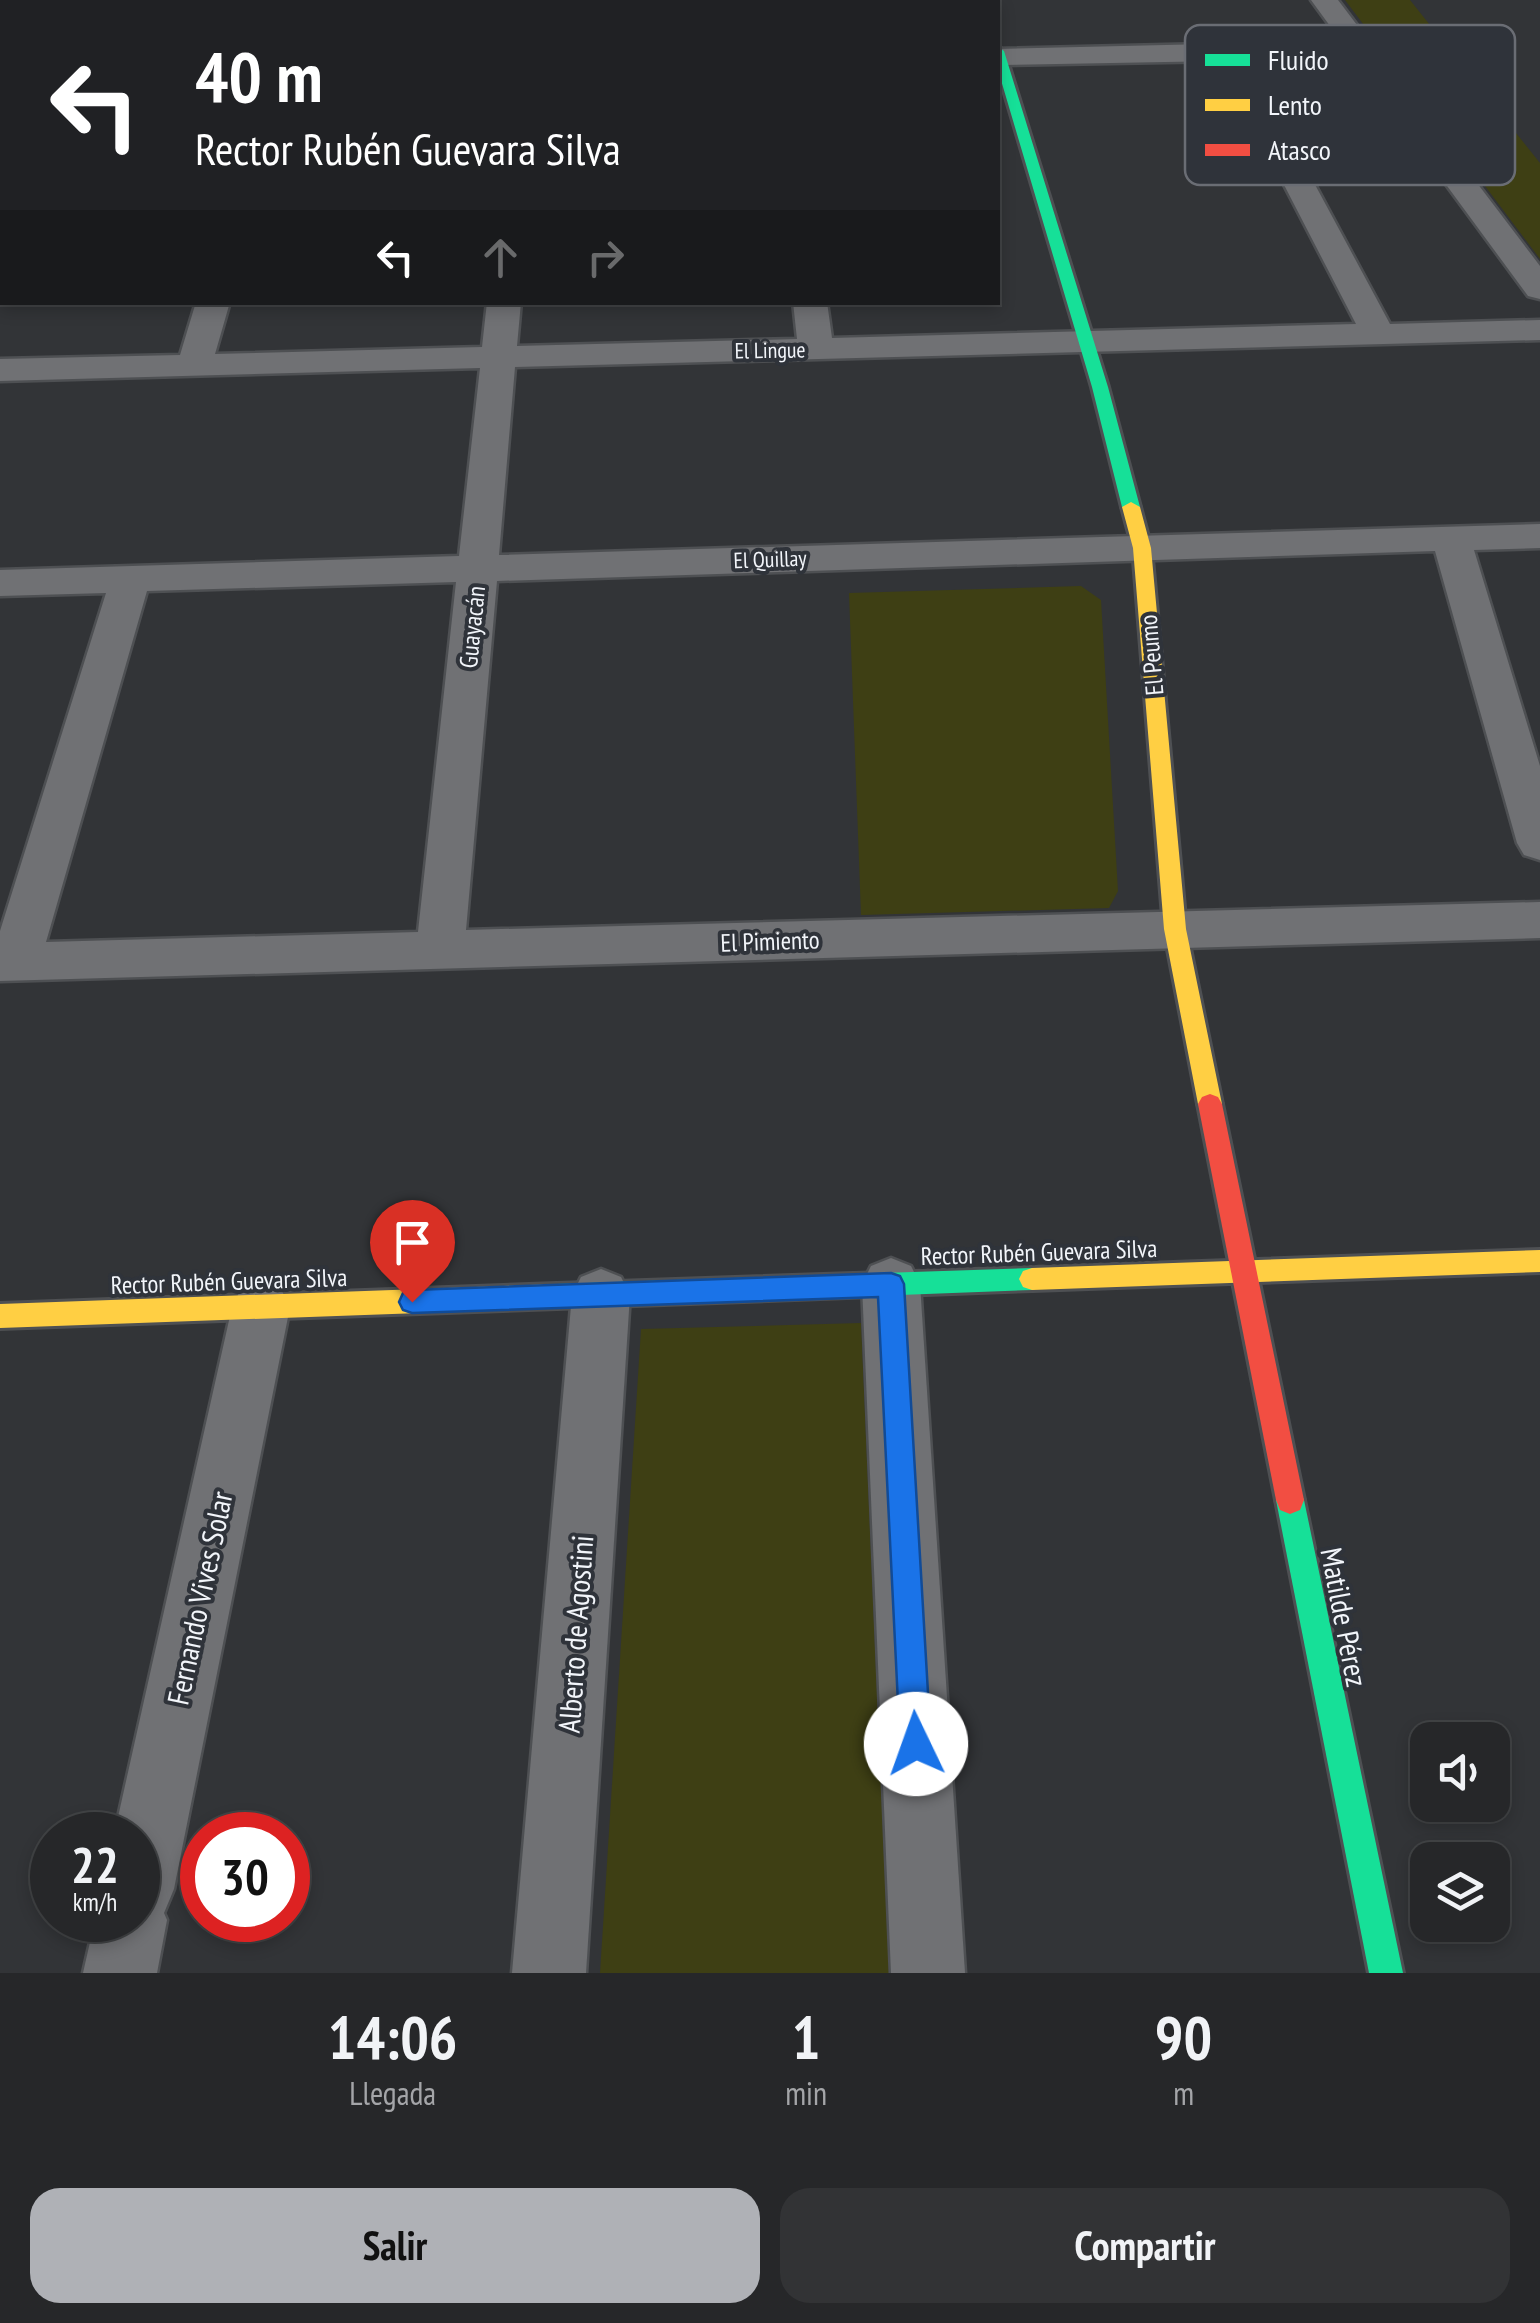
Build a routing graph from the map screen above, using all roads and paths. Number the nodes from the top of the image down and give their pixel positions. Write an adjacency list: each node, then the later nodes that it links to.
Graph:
1 (1324, 0): 2 (street)
2 (1344, 25)
3 (1185, 53): 4 (street)
4 (1000, 55)
5 (1000, 62): 14 (street, El Peumo)
6 (1300, 185): 13 (street)
7 (1464, 185): 8 (street)
8 (1540, 288)
9 (212, 305): 17 (street)
10 (504, 305): 16 (street, Guayacán)
11 (810, 305): 15 (street)
12 (1540, 330): 13 (street, El Lingue)
13 (1380, 335): 14 (street, El Lingue)
14 (1085, 342): 15 (street, El Lingue); 21 (street, El Peumo)
15 (816, 349): 16 (street, El Lingue)
16 (498, 357): 17 (street, El Lingue); 22 (street, Guayacán)
17 (194, 365): 18 (street, El Lingue)
18 (0, 370)
19 (1540, 536): 20 (street, El Quillay)
20 (1451, 538): 21 (street, El Quillay); 25 (street)
21 (1142, 548): 22 (street, El Quillay); 27 (street, El Peumo)
22 (478, 568): 23 (street, El Quillay); 28 (street, Guayacán)
23 (131, 578): 24 (street, El Quillay); 29 (street)
24 (0, 583)
25 (1540, 843)
26 (1540, 920): 27 (street, El Pimiento)
27 (1175, 929): 28 (street, El Pimiento); 31 (street, El Peumo)
28 (440, 951): 29 (street, El Pimiento)
29 (7, 962)
30 (1540, 1261): 31 (street, Rector Rubén Guevara Silva)
31 (1244, 1272): 32 (street, Rector Rubén Guevara Silva); 41 (street, Matilde Pérez)
32 (891, 1284): 33 (street, Rector Rubén Guevara Silva); 40 (street)
33 (601, 1295): 34 (street, Rector Rubén Guevara Silva); 39 (street, Alberto de Agostini)
34 (261, 1307): 35 (street, Rector Rubén Guevara Silva); 36 (street, Fernando Vives Solar)
35 (0, 1316)
36 (154, 1812)
37 (126, 1942): 38 (street)
38 (120, 1973)
39 (549, 1973)
40 (928, 1973)
41 (1386, 1973)

